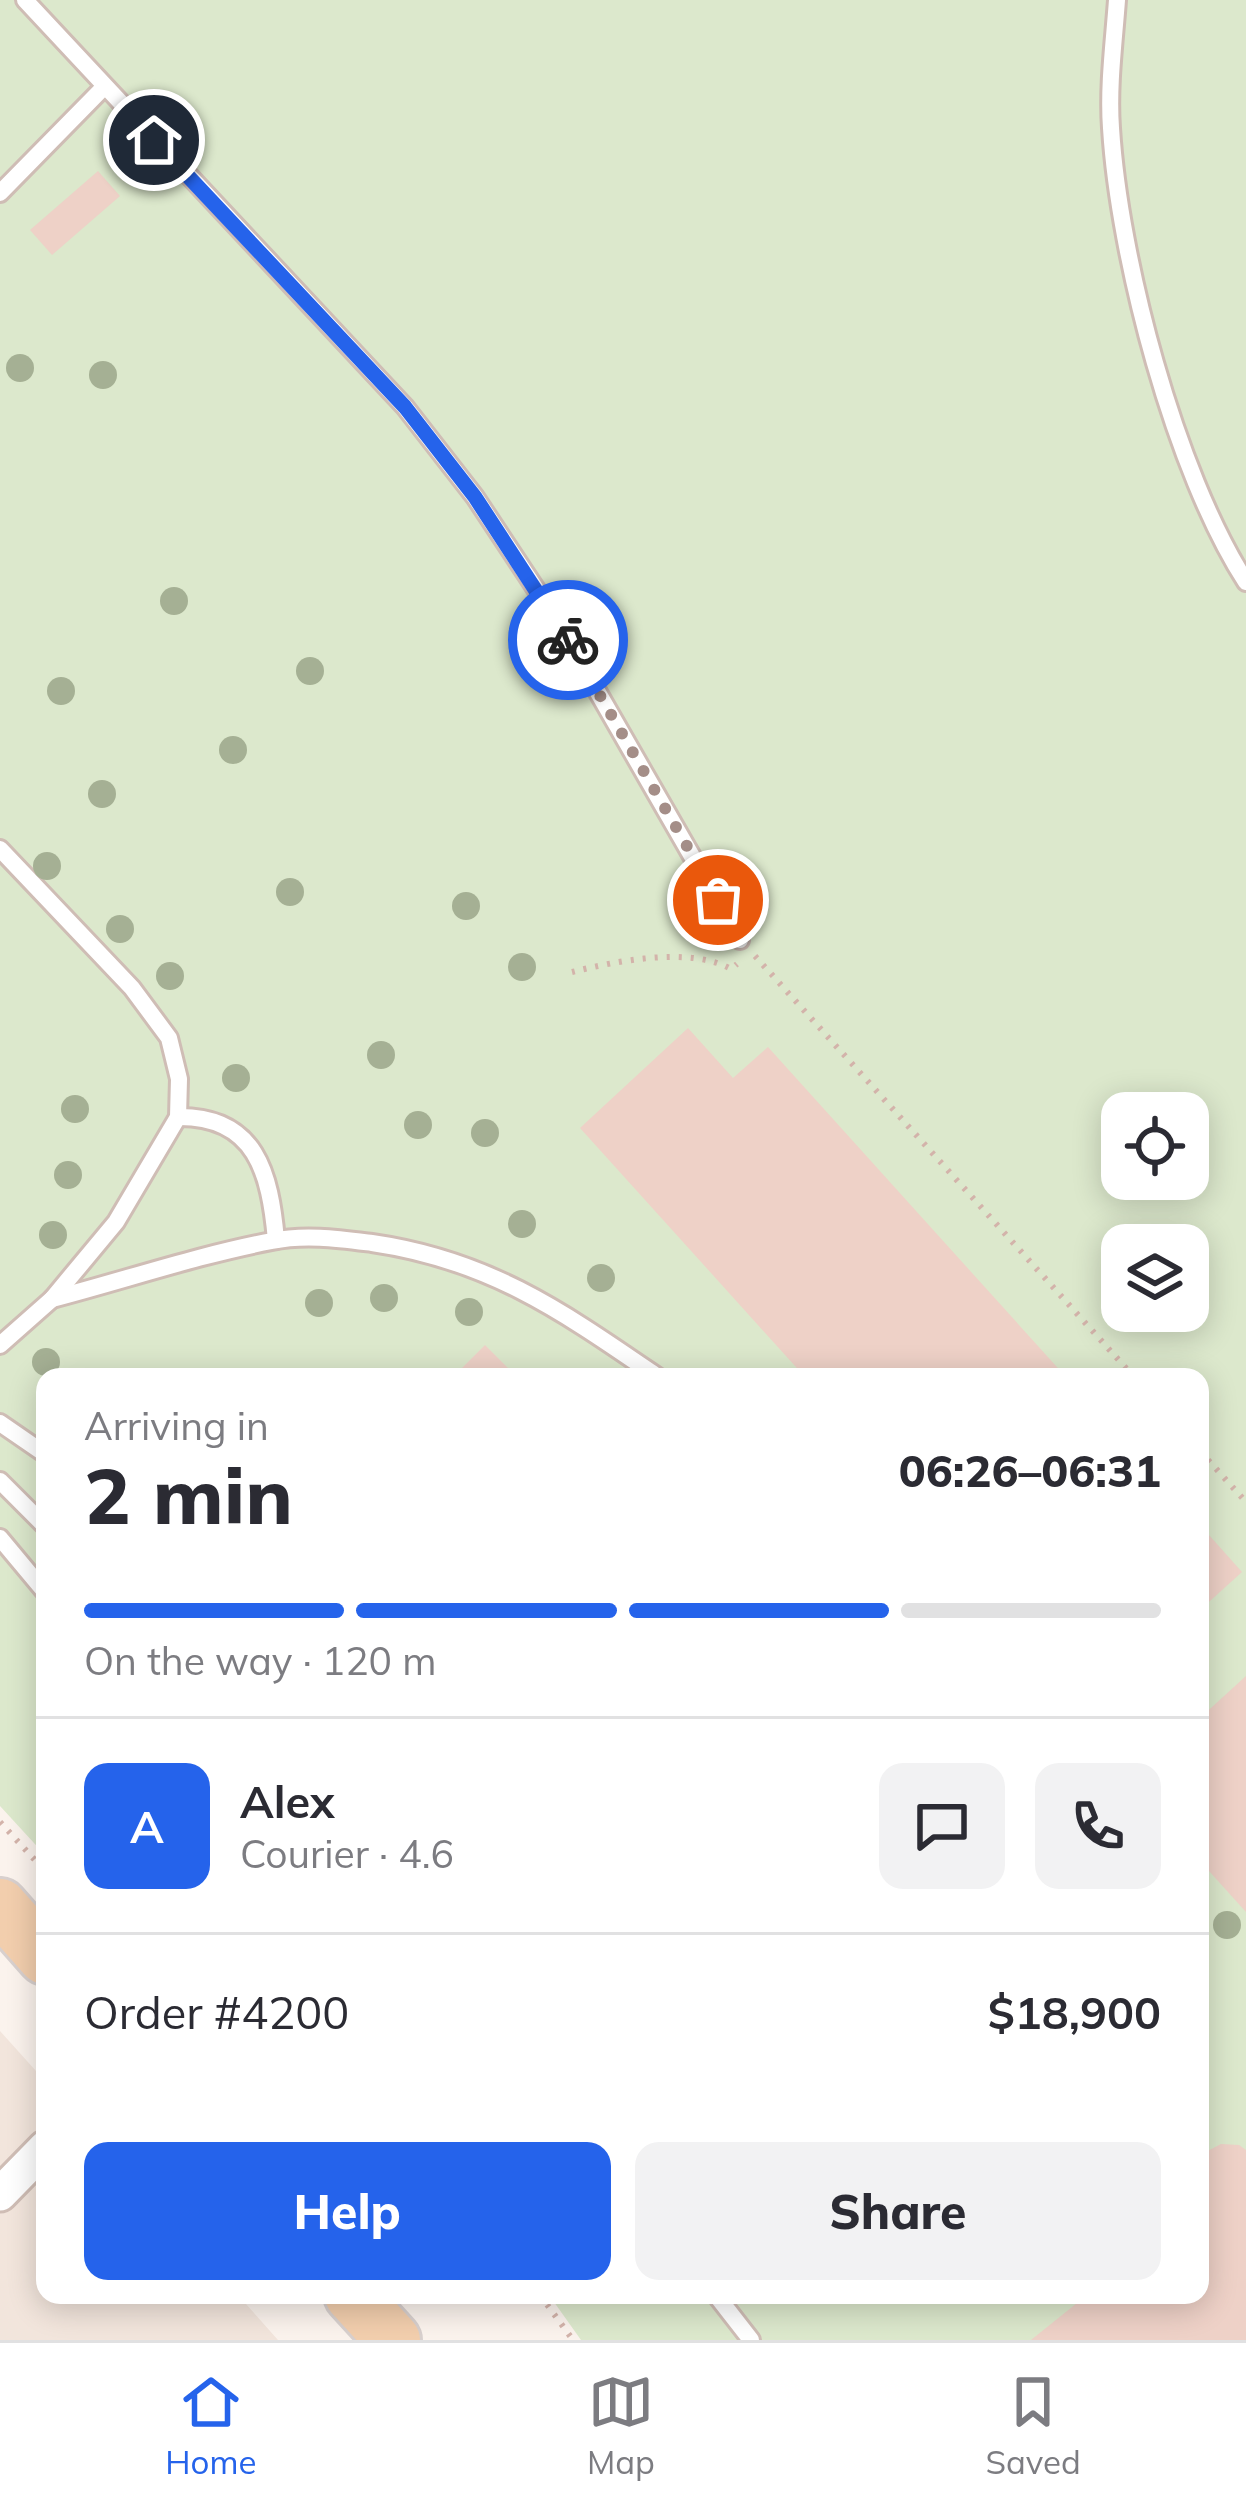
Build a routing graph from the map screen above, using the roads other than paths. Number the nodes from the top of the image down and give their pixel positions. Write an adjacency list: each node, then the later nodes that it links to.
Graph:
1 (26, 0): 3 (lane)
2 (1117, 0): 5 (lane)
3 (104, 86): 4 (lane); 7 (lane)
4 (0, 194)
5 (1246, 581)
6 (0, 849): 8 (lane)
7 (740, 940)
8 (178, 1117): 9 (lane); 10 (lane)
9 (276, 1240): 10 (lane); 12 (lane)
10 (52, 1299): 11 (lane)
11 (0, 1345)
12 (645, 1368)
13 (0, 1424): 14 (lane)
14 (36, 1448)
15 (0, 1481): 16 (lane)
16 (36, 1517)
17 (0, 1538): 18 (lane)
18 (36, 1581)
19 (0, 1906): 20 (main road)
20 (36, 1947)
21 (36, 2157): 22 (street)
22 (0, 2194)
23 (360, 2304): 25 (main road)
24 (723, 2304): 26 (lane)
25 (393, 2340)
26 (751, 2340)

